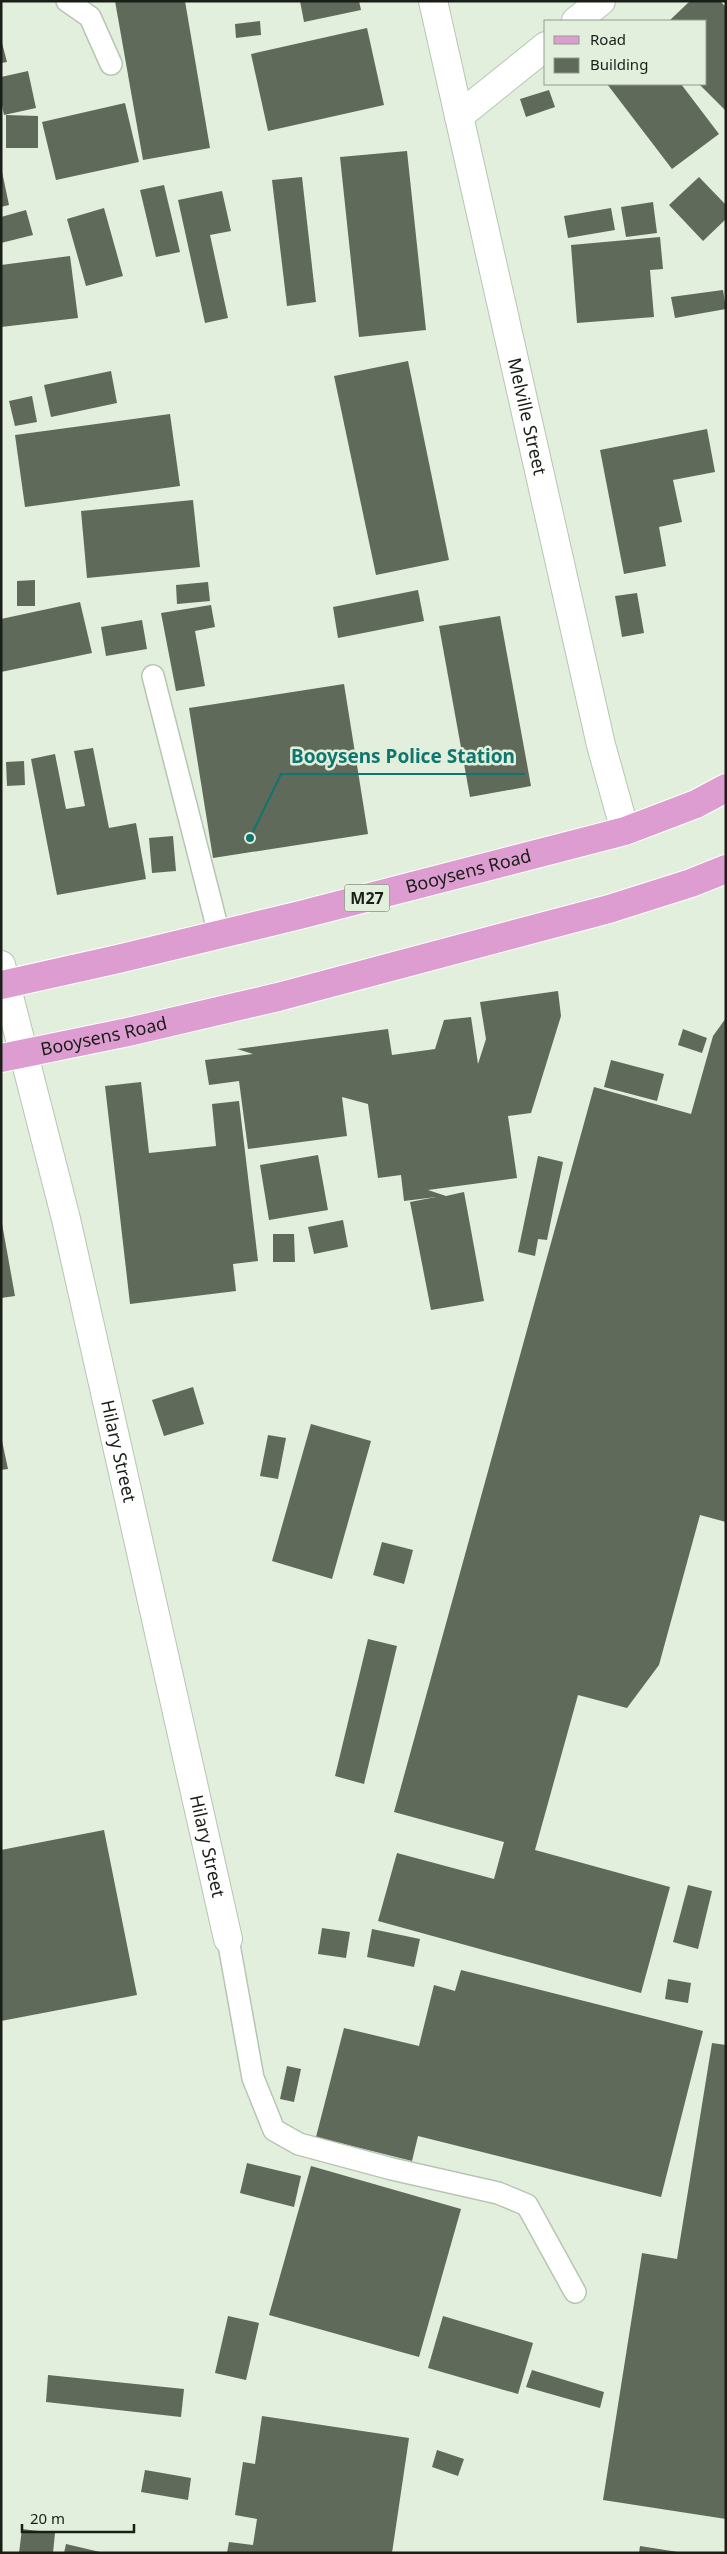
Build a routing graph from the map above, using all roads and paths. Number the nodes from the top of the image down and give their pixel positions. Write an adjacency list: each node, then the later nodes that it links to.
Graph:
1 (67, 1): 6 (lane)
2 (433, 1): 7 (street, Melville Street)
3 (601, 1): 4 (street)
4 (577, 20)
5 (544, 48): 7 (street)
6 (111, 64)
7 (459, 116): 10 (street, Melville Street)
8 (153, 676): 12 (lane)
9 (726, 788): 10 (main road, Booysens Road / M27)
10 (625, 831): 12 (main road, Booysens Road / M27)
11 (726, 870): 14 (main road, Booysens Road)
12 (219, 934): 13 (main road, Booysens Road / M27)
13 (3, 978): 14 (street, Hilary Street)
14 (12, 1056): 15 (street, Hilary Street)
15 (228, 1940): 16 (lane)
16 (575, 2292)

